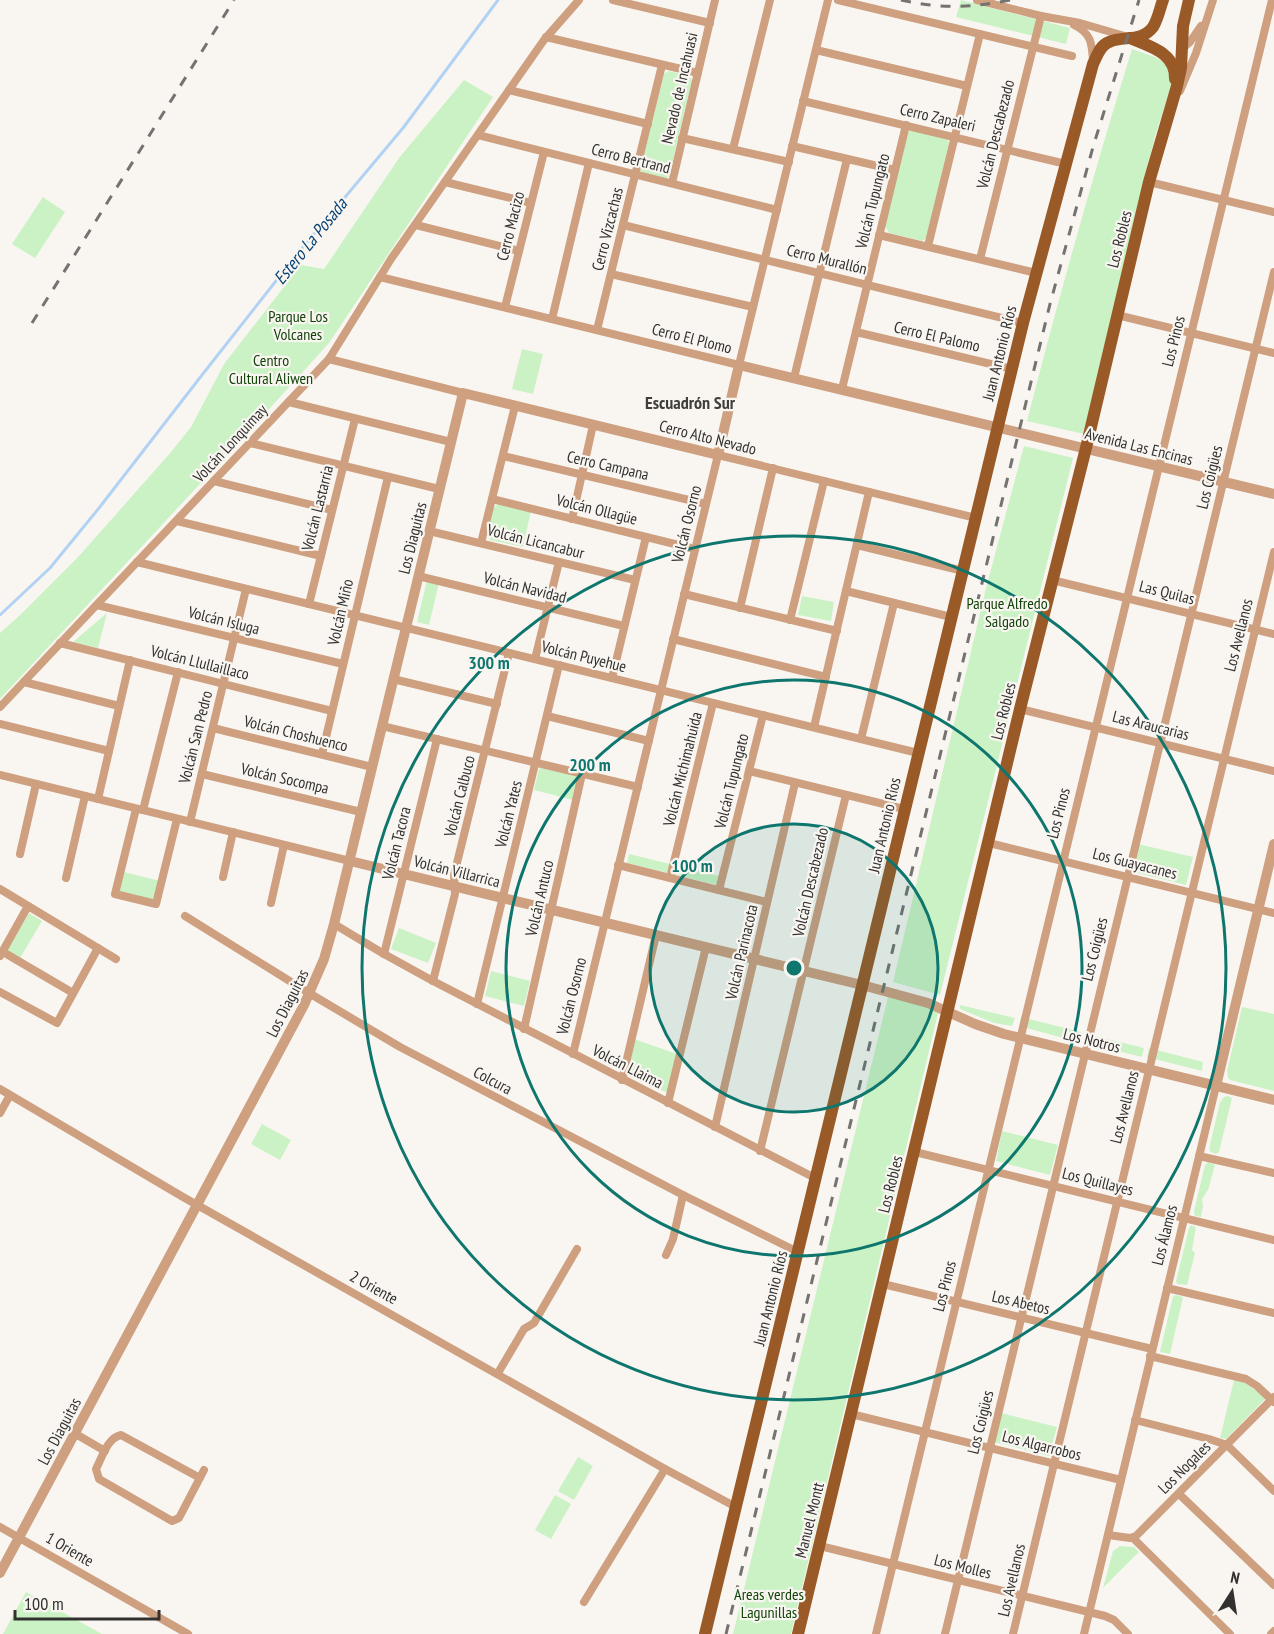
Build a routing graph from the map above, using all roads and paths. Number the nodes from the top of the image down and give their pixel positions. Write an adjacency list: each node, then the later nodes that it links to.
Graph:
1 (579, 0): 17 (street, Volcán Lonquimay)
2 (613, 0): 15 (street)
3 (715, 0): 15 (street, Nevado de Incahuasi)
4 (770, 0): 37 (street)
5 (828, 0): 21 (street, Volcán Osorno)
6 (838, 0): 16 (street)
7 (977, 0): 12 (street)
8 (1163, 0): 18 (main road)
9 (1189, 0): 20 (main road)
10 (1213, 0): 14 (street, Los Robles)
11 (1272, 0): 49 (street, Los Pinos)
12 (1041, 16): 13 (street); 19 (street, Volcán Descabezado)
13 (1062, 21): 18 (street); 24 (street)
14 (1205, 21): 20 (street, Los Robles); 30 (street, Los Robles)
15 (710, 22): 26 (street, Nevado de Incahuasi)
16 (980, 34): 19 (street); 27 (street)
17 (546, 37): 25 (street); 28 (street, Volcán Lonquimay)
18 (1125, 39): 22 (main road); 24 (main road, Juan Antonio Ríos)
19 (1032, 46): 23 (street); 38 (street, Volcán Descabezado)
20 (1182, 49): 22 (main road); 30 (main road)
21 (816, 50): 27 (street); 29 (street, Volcán Osorno)
22 (1160, 51): 30 (main road)
23 (1072, 56)
24 (1093, 64): 43 (main road, Juan Antonio Ríos)
25 (662, 65): 26 (street); 31 (street, Cerro Vizcachas)
26 (698, 73): 35 (street, Nevado de Incahuasi)
27 (967, 86): 34 (street)
28 (509, 90): 31 (street); 33 (street, Volcán Lonquimay)
29 (803, 101): 32 (street, Cerro Zapaleri); 36 (street, Volcán Osorno)
30 (1171, 107): 47 (main road, Los Robles)
31 (648, 124): 45 (street, Cerro Vizcachas)
32 (906, 125): 34 (street, Cerro Zapaleri); 44 (street, Volcán Tupungato)
33 (478, 135): 39 (street, Cerro Bertrand); 46 (street, Volcán Lonquimay)
34 (955, 137): 38 (street, Cerro Zapaleri); 56 (street)
35 (682, 138): 37 (street); 48 (street, Nevado de Incahuasi)
36 (792, 146): 40 (street); 41 (street, Volcán Osorno)
37 (734, 149): 41 (street)
38 (1007, 149): 43 (street, Cerro Zapaleri); 58 (street, Volcán Descabezado)
39 (544, 152): 42 (street, Cerro Bertrand); 50 (street, Cerro Macizo)
40 (846, 159): 44 (street); 61 (street)
41 (789, 162): 51 (street, Volcán Osorno)
42 (589, 163): 45 (street, Cerro Bertrand); 69 (street)
43 (1066, 164): 62 (main road, Juan Antonio Ríos)
44 (895, 170): 55 (street, Volcán Tupungato)
45 (636, 174): 48 (street, Cerro Bertrand); 54 (street, Cerro Vizcachas)
46 (445, 182): 50 (street); 53 (street, Volcán Lonquimay)
47 (1149, 182): 49 (street); 68 (main road, Los Robles)
48 (672, 183): 51 (street, Cerro Bertrand)
49 (1223, 200): 52 (street); 73 (street, Los Pinos)
50 (531, 203): 57 (street, Cerro Macizo)
51 (777, 210): 59 (street, Volcán Osorno)
52 (1274, 212)
53 (416, 225): 57 (street); 64 (street, Volcán Lonquimay)
54 (623, 225): 59 (street, Cerro Murallón); 63 (street, Cerro Vizcachas)
55 (879, 235): 56 (street); 65 (street, Volcán Tupungato)
56 (928, 246): 58 (street)
57 (519, 251): 66 (street, Cerro Macizo)
58 (980, 259): 62 (street)
59 (765, 260): 61 (street, Cerro Murallón); 67 (street, Volcán Osorno)
60 (1274, 272): 74 (street, Los Coigües)
61 (819, 273): 65 (street, Cerro Murallón); 79 (street)
62 (1036, 273): 70 (main road, Juan Antonio Ríos)
63 (611, 274): 67 (street); 71 (street, Cerro Vizcachas)
64 (380, 277): 66 (street, Cerro El Plomo); 76 (street, Volcán Lonquimay)
65 (867, 285): 70 (street, Cerro Murallón); 72 (street, Volcán Tupungato)
66 (505, 307): 69 (street, Cerro El Plomo)
67 (753, 307): 77 (street, Volcán Osorno)
68 (1117, 315): 73 (street); 89 (main road, Los Robles)
69 (552, 319): 71 (street, Cerro El Plomo)
70 (1023, 323): 78 (main road, Juan Antonio Ríos)
71 (597, 330): 77 (street, Cerro El Plomo)
72 (856, 332): 78 (street, Cerro El Palomo); 80 (street, Volcán Tupungato)
73 (1190, 333): 74 (street); 93 (street, Los Pinos)
74 (1255, 349): 75 (street); 99 (street, Los Coigües)
75 (1274, 353)
76 (329, 359): 81 (street, Cerro Alto Nevado); 82 (street, Volcán Lonquimay)
77 (739, 365): 79 (street, Cerro El Plomo); 90 (street, Volcán Osorno)
78 (1012, 369): 86 (main road, Juan Antonio Ríos)
79 (794, 378): 80 (street, Cerro El Plomo)
80 (842, 389): 86 (street, Cerro El Plomo)
81 (463, 393): 83 (street, Cerro Alto Nevado); 87 (street, Los Diaguitas)
82 (289, 402): 84 (street); 88 (street, Volcán Lonquimay)
83 (515, 405): 85 (street, Cerro Alto Nevado); 91 (street)
84 (355, 419): 87 (street); 92 (street, Volcán Lastarria)
85 (594, 424): 90 (street, Cerro Alto Nevado); 95 (street)
86 (998, 427): 89 (street, Avenida Las Encinas); 106 (main road, Juan Antonio Ríos)
87 (451, 442): 100 (street, Los Diaguitas)
88 (250, 443): 92 (street); 97 (street, Volcán Lonquimay)
89 (1086, 448): 93 (street, Avenida Las Encinas); 121 (main road, Los Robles)
90 (718, 454): 94 (street, Cerro Alto Nevado); 104 (street, Volcán Osorno)
91 (503, 456): 95 (street, Cerro Campana); 103 (street)
92 (343, 465): 96 (street); 105 (street, Volcán Lastarria)
93 (1158, 465): 99 (street, Avenida Las Encinas); 125 (street, Los Pinos)
94 (773, 468): 98 (street, Cerro Alto Nevado); 130 (street)
95 (582, 475): 104 (street, Cerro Campana); 107 (street)
96 (388, 477): 100 (street); 132 (street, Volcán Miño)
97 (214, 481): 105 (street); 108 (street, Volcán Lonquimay)
98 (824, 481): 101 (street, Cerro Alto Nevado); 134 (street)
99 (1223, 482): 102 (street, Avenida Las Encinas); 131 (street, Los Coigües)
100 (439, 489): 109 (street, Los Diaguitas)
101 (869, 492): 106 (street, Cerro Alto Nevado); 112 (street)
102 (1274, 494)
103 (492, 499): 107 (street, Volcán Ollagüe); 111 (street)
104 (706, 504): 113 (street, Volcán Osorno)
105 (332, 510): 115 (street, Volcán Lastarria)
106 (976, 518): 118 (main road, Juan Antonio Ríos)
107 (572, 519): 110 (street, Volcán Ollagüe)
108 (177, 521): 115 (street); 116 (street, Volcán Lonquimay)
109 (429, 531): 111 (street, Volcán Licancabur); 119 (street, Los Diaguitas)
110 (646, 537): 113 (street, Volcán Ollagüe); 120 (street)
111 (481, 543): 117 (street, Volcán Licancabur)
112 (857, 545): 118 (street); 123 (street)
113 (695, 549): 124 (street, Volcán Osorno)
114 (1274, 552): 137 (street, Los Avellanos)
115 (321, 556): 127 (street, Volcán Lastarria)
116 (137, 562): 122 (street, Volcán Puyehue); 128 (street, Volcán Lonquimay)
117 (559, 562): 120 (street, Volcán Licancabur); 129 (street)
118 (963, 571): 133 (main road, Juan Antonio Ríos)
119 (418, 576): 129 (street, Volcán Navidad); 136 (street, Los Diaguitas)
120 (635, 580): 135 (street)
121 (1052, 580): 125 (street, Las Quilas); 159 (main road, Los Robles)
122 (246, 589): 127 (street, Volcán Puyehue); 140 (street, Volcán San Pedro)
123 (846, 591): 126 (street); 138 (street)
124 (684, 594): 130 (street); 141 (street, Volcán Osorno)
125 (1126, 598): 131 (street, Las Quilas); 165 (street, Los Pinos)
126 (894, 603): 133 (street); 169 (street)
127 (309, 604): 132 (street, Volcán Puyehue)
128 (97, 605): 140 (street, Volcán Isluga); 142 (street, Volcán Lonquimay)
129 (547, 608): 135 (street, Volcán Navidad); 144 (street)
130 (740, 608): 134 (street)
131 (1191, 614): 137 (street, Las Quilas); 171 (street, Los Coigües)
132 (355, 615): 136 (street, Volcán Puyehue); 146 (street, Volcán Miño)
133 (951, 616): 174 (main road, Juan Antonio Ríos)
134 (790, 620): 138 (street)
135 (624, 626): 150 (street)
136 (406, 628): 143 (street, Volcán Puyehue); 151 (street, Los Diaguitas)
137 (1255, 630): 139 (street, Las Quilas); 176 (street, Los Avellanos)
138 (837, 631): 149 (street)
139 (1274, 634)
140 (235, 638): 146 (street, Volcán Isluga); 153 (street, Volcán San Pedro)
141 (673, 639): 149 (street); 154 (street, Volcán Osorno)
142 (60, 643): 145 (street, Volcán Llullaillaco); 152 (street, Volcán Lonquimay)
143 (509, 653): 144 (street, Volcán Puyehue); 156 (street, Volcán Calbuco)
144 (535, 659): 147 (street, Volcán Puyehue)
145 (130, 660): 148 (street, Volcán Llullaillaco); 157 (street)
146 (343, 664): 160 (street, Volcán Miño)
147 (560, 665): 150 (street, Volcán Puyehue); 162 (street, Volcán Yates)
148 (178, 672): 153 (street, Volcán Llullaillaco); 190 (street)
149 (826, 677): 167 (street)
150 (612, 678): 154 (street, Volcán Puyehue)
151 (393, 679): 156 (street); 164 (street, Los Diaguitas)
152 (24, 682): 157 (street); 158 (street, Volcán Lonquimay)
153 (224, 684): 160 (street, Volcán Llullaillaco); 166 (street, Volcán San Pedro)
154 (661, 690): 155 (street, Volcán Puyehue); 170 (street, Volcán Osorno)
155 (713, 703): 161 (street, Volcán Puyehue); 207 (street, Volcán Michimahuida)
156 (497, 704): 172 (street, Volcán Calbuco)
157 (119, 706): 173 (street)
158 (0, 707)
159 (1020, 709): 165 (street, Las Araucarias); 196 (main road, Los Robles)
160 (332, 711): 175 (street, Volcán Miño)
161 (763, 715): 167 (street, Volcán Puyehue); 179 (street, Volcán Tupungato)
162 (547, 716): 170 (street); 177 (street, Volcán Yates)
163 (0, 724): 173 (street)
164 (382, 726): 168 (street); 178 (street, Los Diaguitas)
165 (1095, 727): 171 (street, Las Araucarias); 201 (street, Los Pinos)
166 (213, 728): 175 (street, Volcán Choshuenco); 181 (street, Volcán San Pedro)
167 (814, 728): 169 (street, Volcán Puyehue)
168 (437, 739): 172 (street); 203 (street, Volcán Tacora)
169 (861, 739): 174 (street, Volcán Puyehue)
170 (649, 741): 186 (street, Volcán Osorno)
171 (1160, 743): 176 (street, Las Araucarias); 205 (street, Los Coigües)
172 (485, 750): 177 (street); 208 (street, Volcán Calbuco)
173 (109, 751): 189 (street)
174 (918, 753): 191 (main road, Juan Antonio Ríos)
175 (322, 754): 178 (street, Volcán Choshuenco)
176 (1224, 759): 180 (street, Las Araucarias); 211 (street, Los Avellanos)
177 (536, 762): 182 (street); 212 (street, Volcán Yates)
178 (372, 766): 192 (street, Los Diaguitas)
179 (749, 771): 184 (street); 210 (street, Volcán Tupungato)
180 (1274, 771)
181 (202, 774): 192 (street, Volcán Socompa); 194 (street, Volcán San Pedro)
182 (582, 774): 186 (street); 216 (street, Volcán Antuco)
183 (0, 775): 185 (street, Volcán Villarrica)
184 (795, 783): 187 (street); 213 (street, Volcán Parinacota)
185 (36, 784): 188 (street, Volcán Villarrica); 199 (street)
186 (638, 787): 202 (street, Volcán Osorno)
187 (846, 795): 191 (street); 229 (street, Volcán Descabezado)
188 (86, 796): 189 (street, Volcán Villarrica); 206 (street)
189 (98, 799): 190 (street, Volcán Villarrica)
190 (140, 809): 193 (street, Volcán Villarrica); 193 (street)
191 (904, 809): 231 (main road, Juan Antonio Ríos)
192 (361, 812): 200 (street, Los Diaguitas)
193 (177, 819): 194 (street, Volcán Villarrica)
194 (190, 822): 195 (street, Volcán Villarrica)
195 (233, 832): 198 (street, Volcán Villarrica); 204 (street)
196 (988, 843): 201 (street, Los Guayacanes); 237 (main road, Los Robles)
197 (1274, 844): 217 (street, Los Álamos)
198 (284, 845): 200 (street, Volcán Villarrica); 214 (street)
199 (20, 854)
200 (350, 861): 203 (street, Volcán Villarrica); 221 (street, Los Diaguitas)
201 (1062, 861): 205 (street, Los Guayacanes); 239 (street, Los Pinos)
202 (618, 865): 207 (street); 220 (street, Volcán Osorno)
203 (404, 874): 208 (street, Volcán Villarrica); 226 (street, Volcán Tacora)
204 (223, 877)
205 (1127, 877): 211 (street, Los Guayacanes); 241 (street, Los Coigües)
206 (66, 878)
207 (670, 878): 210 (street)
208 (454, 886): 212 (street, Volcán Villarrica); 230 (street, Volcán Calbuco)
209 (0, 889): 215 (street)
210 (719, 890): 213 (street)
211 (1191, 892): 217 (street, Los Guayacanes); 242 (street, Los Avellanos)
212 (503, 898): 216 (street, Volcán Villarrica); 236 (street, Volcán Yates)
213 (768, 902): 228 (street, Volcán Parinacota)
214 (271, 903)
215 (28, 906): 224 (street); 225 (street)
216 (552, 909): 220 (street, Volcán Villarrica); 238 (street, Volcán Antuco)
217 (1258, 909): 218 (street, Los Guayacanes); 244 (street, Los Álamos)
218 (1274, 913)
219 (185, 916): 234 (street, Colcura)
220 (605, 922): 222 (street, Volcán Villarrica); 240 (street, Volcán Osorno)
221 (334, 924): 226 (street, Volcán Llaima); 234 (street, Los Diaguitas)
222 (656, 935): 223 (street, Volcán Villarrica); 243 (street)
223 (706, 947): 228 (street, Volcán Villarrica); 248 (street)
224 (98, 948): 227 (street); 233 (street)
225 (1, 954): 233 (street)
226 (384, 954): 230 (street, Volcán Llaima)
227 (116, 959)
228 (754, 959): 229 (street, Volcán Villarrica); 250 (street, Volcán Parinacota)
229 (804, 971): 231 (street, Volcán Villarrica); 251 (street, Volcán Descabezado)
230 (433, 981): 236 (street, Volcán Llaima)
231 (862, 986): 235 (street, Volcán Villarrica); 256 (main road, Juan Antonio Ríos)
232 (0, 992): 233 (street)
233 (73, 993)
234 (309, 993): 258 (street, Colcura); 260 (street, Los Diaguitas)
235 (907, 997): 237 (street, Los Notros)
236 (477, 1004): 238 (street, Volcán Llaima)
237 (948, 1011): 239 (street, Los Notros); 252 (main road, Los Robles)
238 (525, 1029): 240 (street, Volcán Llaima)
239 (1020, 1038): 241 (street, Los Notros); 254 (street, Los Pinos)
240 (573, 1054): 243 (street, Volcán Llaima)
241 (1084, 1054): 242 (street, Los Notros); 257 (street, Los Coigües)
242 (1148, 1069): 244 (street, Los Notros); 259 (street, Los Avellanos)
243 (622, 1080): 248 (street, Volcán Llaima)
244 (1216, 1086): 247 (street, Los Notros); 253 (street, Los Álamos)
245 (0, 1089): 246 (street, 2 Oriente)
246 (10, 1095): 249 (street); 260 (street, 2 Oriente)
247 (1274, 1100)
248 (668, 1103): 250 (street, Volcán Llaima)
249 (0, 1113)
250 (715, 1127): 251 (street, Volcán Llaima)
251 (760, 1151): 256 (street, Volcán Llaima)
252 (915, 1152): 254 (street, Los Quillayes); 266 (main road, Los Robles)
253 (1199, 1156): 255 (street); 261 (street, Los Álamos)
254 (988, 1170): 257 (street, Los Quillayes); 268 (street, Los Pinos)
255 (1274, 1173)
256 (815, 1178): 264 (main road, Juan Antonio Ríos)
257 (1052, 1186): 259 (street, Los Quillayes); 270 (street, Los Coigües)
258 (683, 1195): 264 (street, Colcura); 265 (street)
259 (1116, 1201): 261 (street, Los Quillayes); 271 (street, Los Avellanos)
260 (198, 1204): 273 (street, 2 Oriente); 278 (street, Los Diaguitas)
261 (1184, 1218): 262 (street, Los Quillayes); 267 (street, Los Álamos)
262 (1274, 1240)
263 (577, 1249): 273 (street)
264 (798, 1252): 287 (main road, Juan Antonio Ríos)
265 (666, 1255)
266 (883, 1284): 268 (street, Los Abetos); 275 (main road, Los Robles)
267 (1167, 1288): 269 (street); 272 (street, Los Álamos)
268 (956, 1302): 270 (street, Los Abetos); 277 (street, Los Pinos)
269 (1274, 1313)
270 (1021, 1317): 271 (street, Los Abetos); 280 (street, Los Coigües)
271 (1085, 1333): 272 (street, Los Abetos); 282 (street, Los Avellanos)
272 (1151, 1353): 274 (street, Los Abetos); 276 (street, Los Álamos)
273 (498, 1373): 283 (street, 2 Oriente)
274 (1273, 1400): 279 (street, Los Nogales)
275 (851, 1414): 277 (street, Los Algarrobos); 292 (main road, Manuel Montt)
276 (1135, 1420): 279 (street); 284 (street, Los Álamos)
277 (924, 1432): 280 (street, Los Algarrobos); 293 (street, Los Pinos)
278 (74, 1433): 281 (street); 290 (street, Los Diaguitas)
279 (1227, 1445): 285 (street); 286 (street, Los Nogales)
280 (989, 1448): 282 (street, Los Algarrobos); 295 (street, Los Coigües)
281 (105, 1451): 281 (street)
282 (1053, 1464): 284 (street, Los Algarrobos); 297 (street, Los Avellanos)
283 (665, 1469): 287 (street, 2 Oriente); 298 (street)
284 (1121, 1480): 289 (street, Los Álamos)
285 (1274, 1491)
286 (1179, 1494): 291 (street, Los Nogales); 296 (street)
287 (736, 1507): 301 (main road, Juan Antonio Ríos)
288 (0, 1527): 290 (street, 1 Oriente)
289 (1108, 1535): 291 (street); 299 (street, Los Álamos)
290 (19, 1537): 294 (street, Los Diaguitas); 300 (street, 1 Oriente)
291 (1133, 1538): 308 (street)
292 (820, 1546): 293 (street, Los Molles); 302 (main road, Manuel Montt)
293 (892, 1565): 295 (street, Los Molles); 303 (street, Los Pinos)
294 (0, 1573)
295 (958, 1581): 297 (street, Los Molles); 304 (street, Los Coigües)
296 (1274, 1585)
297 (1023, 1596): 299 (street, Los Molles); 305 (street, Los Avellanos)
298 (584, 1602)
299 (1089, 1612): 306 (street, Los Álamos); 307 (street, Los Molles)
300 (188, 1634)
301 (705, 1634)
302 (798, 1634)
303 (876, 1634)
304 (945, 1634)
305 (1013, 1634)
306 (1084, 1634)
307 (1128, 1634)
308 (1230, 1634)

